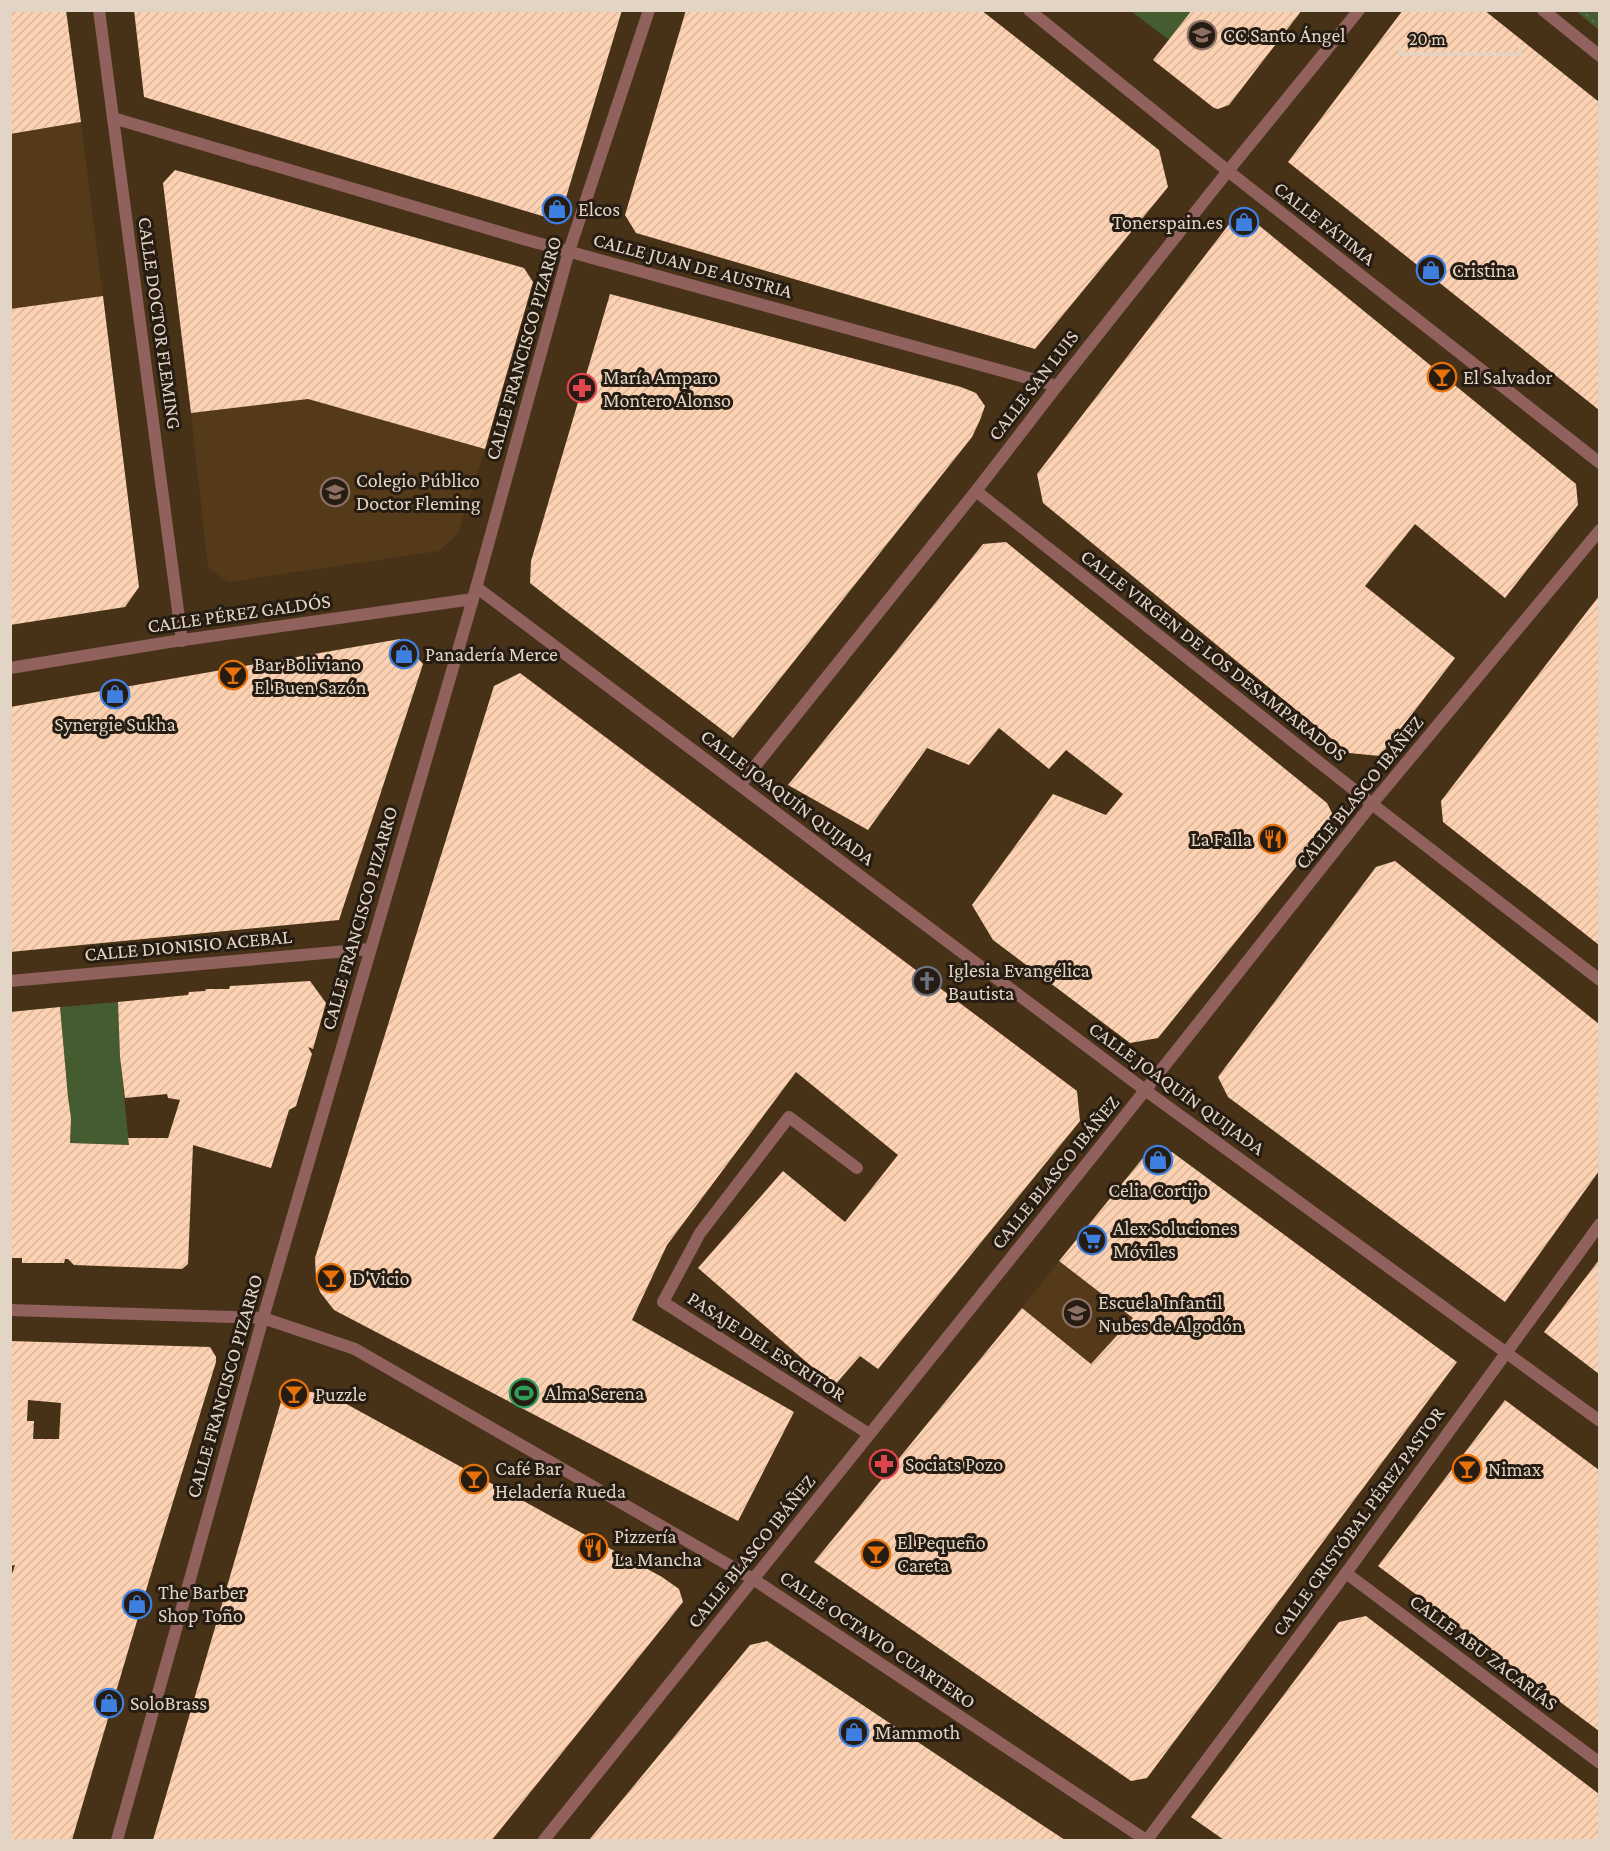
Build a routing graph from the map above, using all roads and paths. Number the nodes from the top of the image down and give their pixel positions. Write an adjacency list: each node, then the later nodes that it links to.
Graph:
1 (99, 10): 7 (street, CALLE DOCTOR FLEMING)
2 (649, 10): 9 (street, CALLE FRANCISCO PIZARRO)
3 (1029, 10): 8 (street, CALLE FÁTIMA)
4 (1359, 10): 8 (street, CALLE SAN LUIS)
5 (1543, 10): 6 (street)
6 (1599, 56)
7 (113, 118): 9 (street, CALLE JUAN DE AUSTRIA); 15 (street, CALLE DOCTOR FLEMING)
8 (1228, 171): 10 (street, CALLE SAN LUIS); 11 (street, CALLE FÁTIMA)
9 (569, 251): 10 (street, CALLE JUAN DE AUSTRIA); 14 (street, CALLE FRANCISCO PIZARRO)
10 (1056, 386): 12 (street, CALLE SAN LUIS)
11 (1599, 463)
12 (976, 491): 17 (street, CALLE SAN LUIS); 18 (street, CALLE VIRGEN DE LOS DESAMPARADOS)
13 (1599, 530): 18 (street, CALLE BLASCO IBÁÑEZ)
14 (474, 593): 15 (street, CALLE PÉREZ GALDÓS); 17 (street, CALLE JOAQUÍN QUIJADA); 19 (street, CALLE FRANCISCO PIZARRO)
15 (182, 641): 16 (street, CALLE PÉREZ GALDÓS)
16 (10, 668)
17 (740, 785): 22 (street, CALLE JOAQUÍN QUIJADA)
18 (1372, 804): 20 (street, CALLE VIRGEN DE LOS DESAMPARADOS); 22 (street, CALLE BLASCO IBÁÑEZ)
19 (370, 949): 21 (street, CALLE DIONISIO ACEBAL); 26 (street, CALLE FRANCISCO PIZARRO)
20 (1599, 980)
21 (10, 981)
22 (1145, 1090): 27 (street, CALLE JOAQUÍN QUIJADA); 29 (street, CALLE BLASCO IBÁÑEZ)
23 (857, 1168): 29 (street, PASAJE DEL ESCRITOR)
24 (1599, 1224): 27 (street, CALLE CRISTÓBAL PÉREZ PASTOR)
25 (10, 1310): 26 (street, CALLE OCTAVIO CUARTERO)
26 (263, 1318): 31 (street, CALLE OCTAVIO CUARTERO); 33 (street, CALLE FRANCISCO PIZARRO)
27 (1506, 1353): 28 (street, CALLE JOAQUÍN QUIJADA); 30 (street, CALLE CRISTÓBAL PÉREZ PASTOR)
28 (1599, 1421)
29 (869, 1434): 31 (street, CALLE BLASCO IBÁÑEZ)
30 (1346, 1573): 32 (street, CALLE ABU ZACARÍAS); 35 (street, CALLE CRISTÓBAL PÉREZ PASTOR)
31 (753, 1579): 34 (street, CALLE BLASCO IBÁÑEZ); 35 (street, CALLE OCTAVIO CUARTERO)
32 (1599, 1763)
33 (117, 1840)
34 (544, 1840)
35 (1146, 1840)

